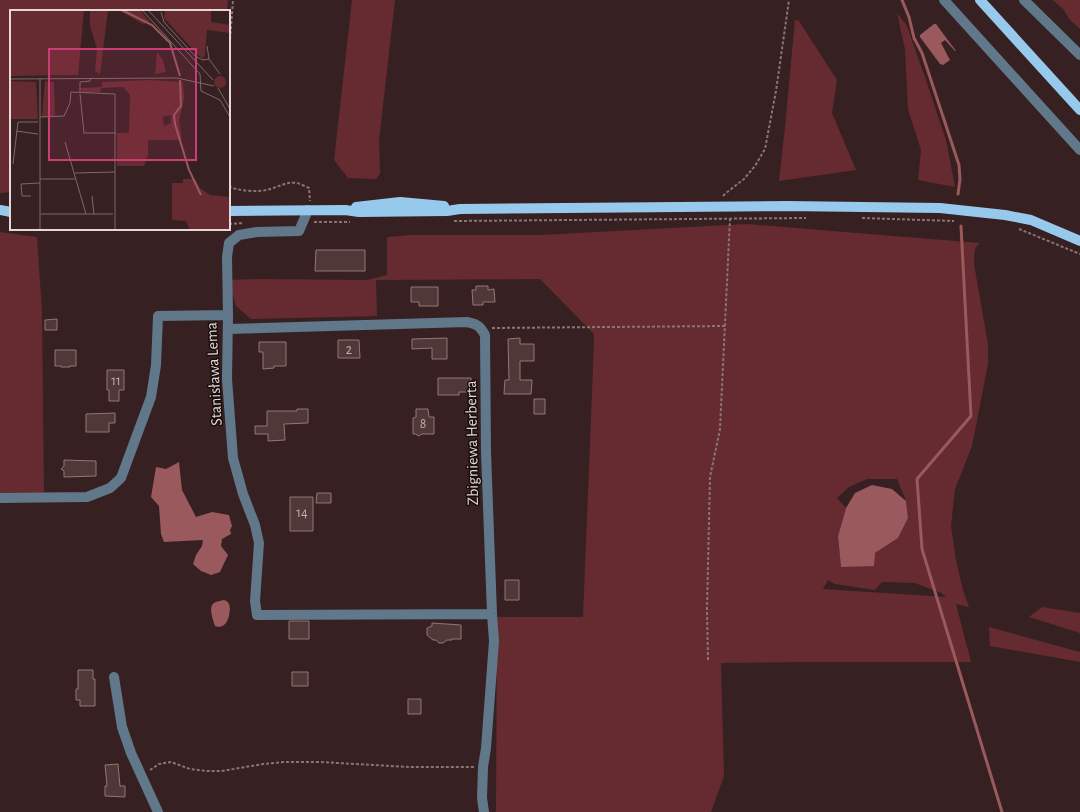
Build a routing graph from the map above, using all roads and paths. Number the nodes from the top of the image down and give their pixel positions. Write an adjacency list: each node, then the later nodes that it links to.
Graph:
1 (233, 0): 6 (path)
2 (788, 0): 11 (path)
3 (944, 0): 9 (street)
4 (980, 0): 8 (main road)
5 (1024, 0): 7 (street)
6 (230, 40)
7 (1080, 55)
8 (1080, 110)
9 (1080, 150)
10 (230, 187): 13 (path)
11 (719, 207): 12 (main road); 13 (main road)
12 (730, 207): 15 (path); 25 (main road)
13 (308, 210): 14 (main road); 21 (street)
14 (230, 211)
15 (730, 218): 16 (path); 18 (path); 28 (path)
16 (806, 218)
17 (857, 218): 19 (path)
18 (454, 221)
19 (957, 221)
20 (249, 222): 23 (path)
21 (303, 222): 22 (path); 27 (street)
22 (351, 222)
23 (230, 224)
24 (1016, 229): 26 (path)
25 (1080, 241)
26 (1080, 254)
27 (228, 315): 30 (street, Stanisława Lema); 31 (street, Stanisława Lema)
28 (725, 326): 29 (path); 33 (path)
29 (481, 328): 30 (street); 32 (street, Zbigniewa Herberta)
30 (228, 329): 32 (street, Stanisława Lema)
31 (0, 498)
32 (492, 614): 35 (street, Zbigniewa Herberta)
33 (708, 660)
34 (114, 676): 36 (street)
35 (483, 767): 36 (path); 38 (street, Zbigniewa Herberta)
36 (141, 776): 37 (street)
37 (158, 812)
38 (484, 812)

